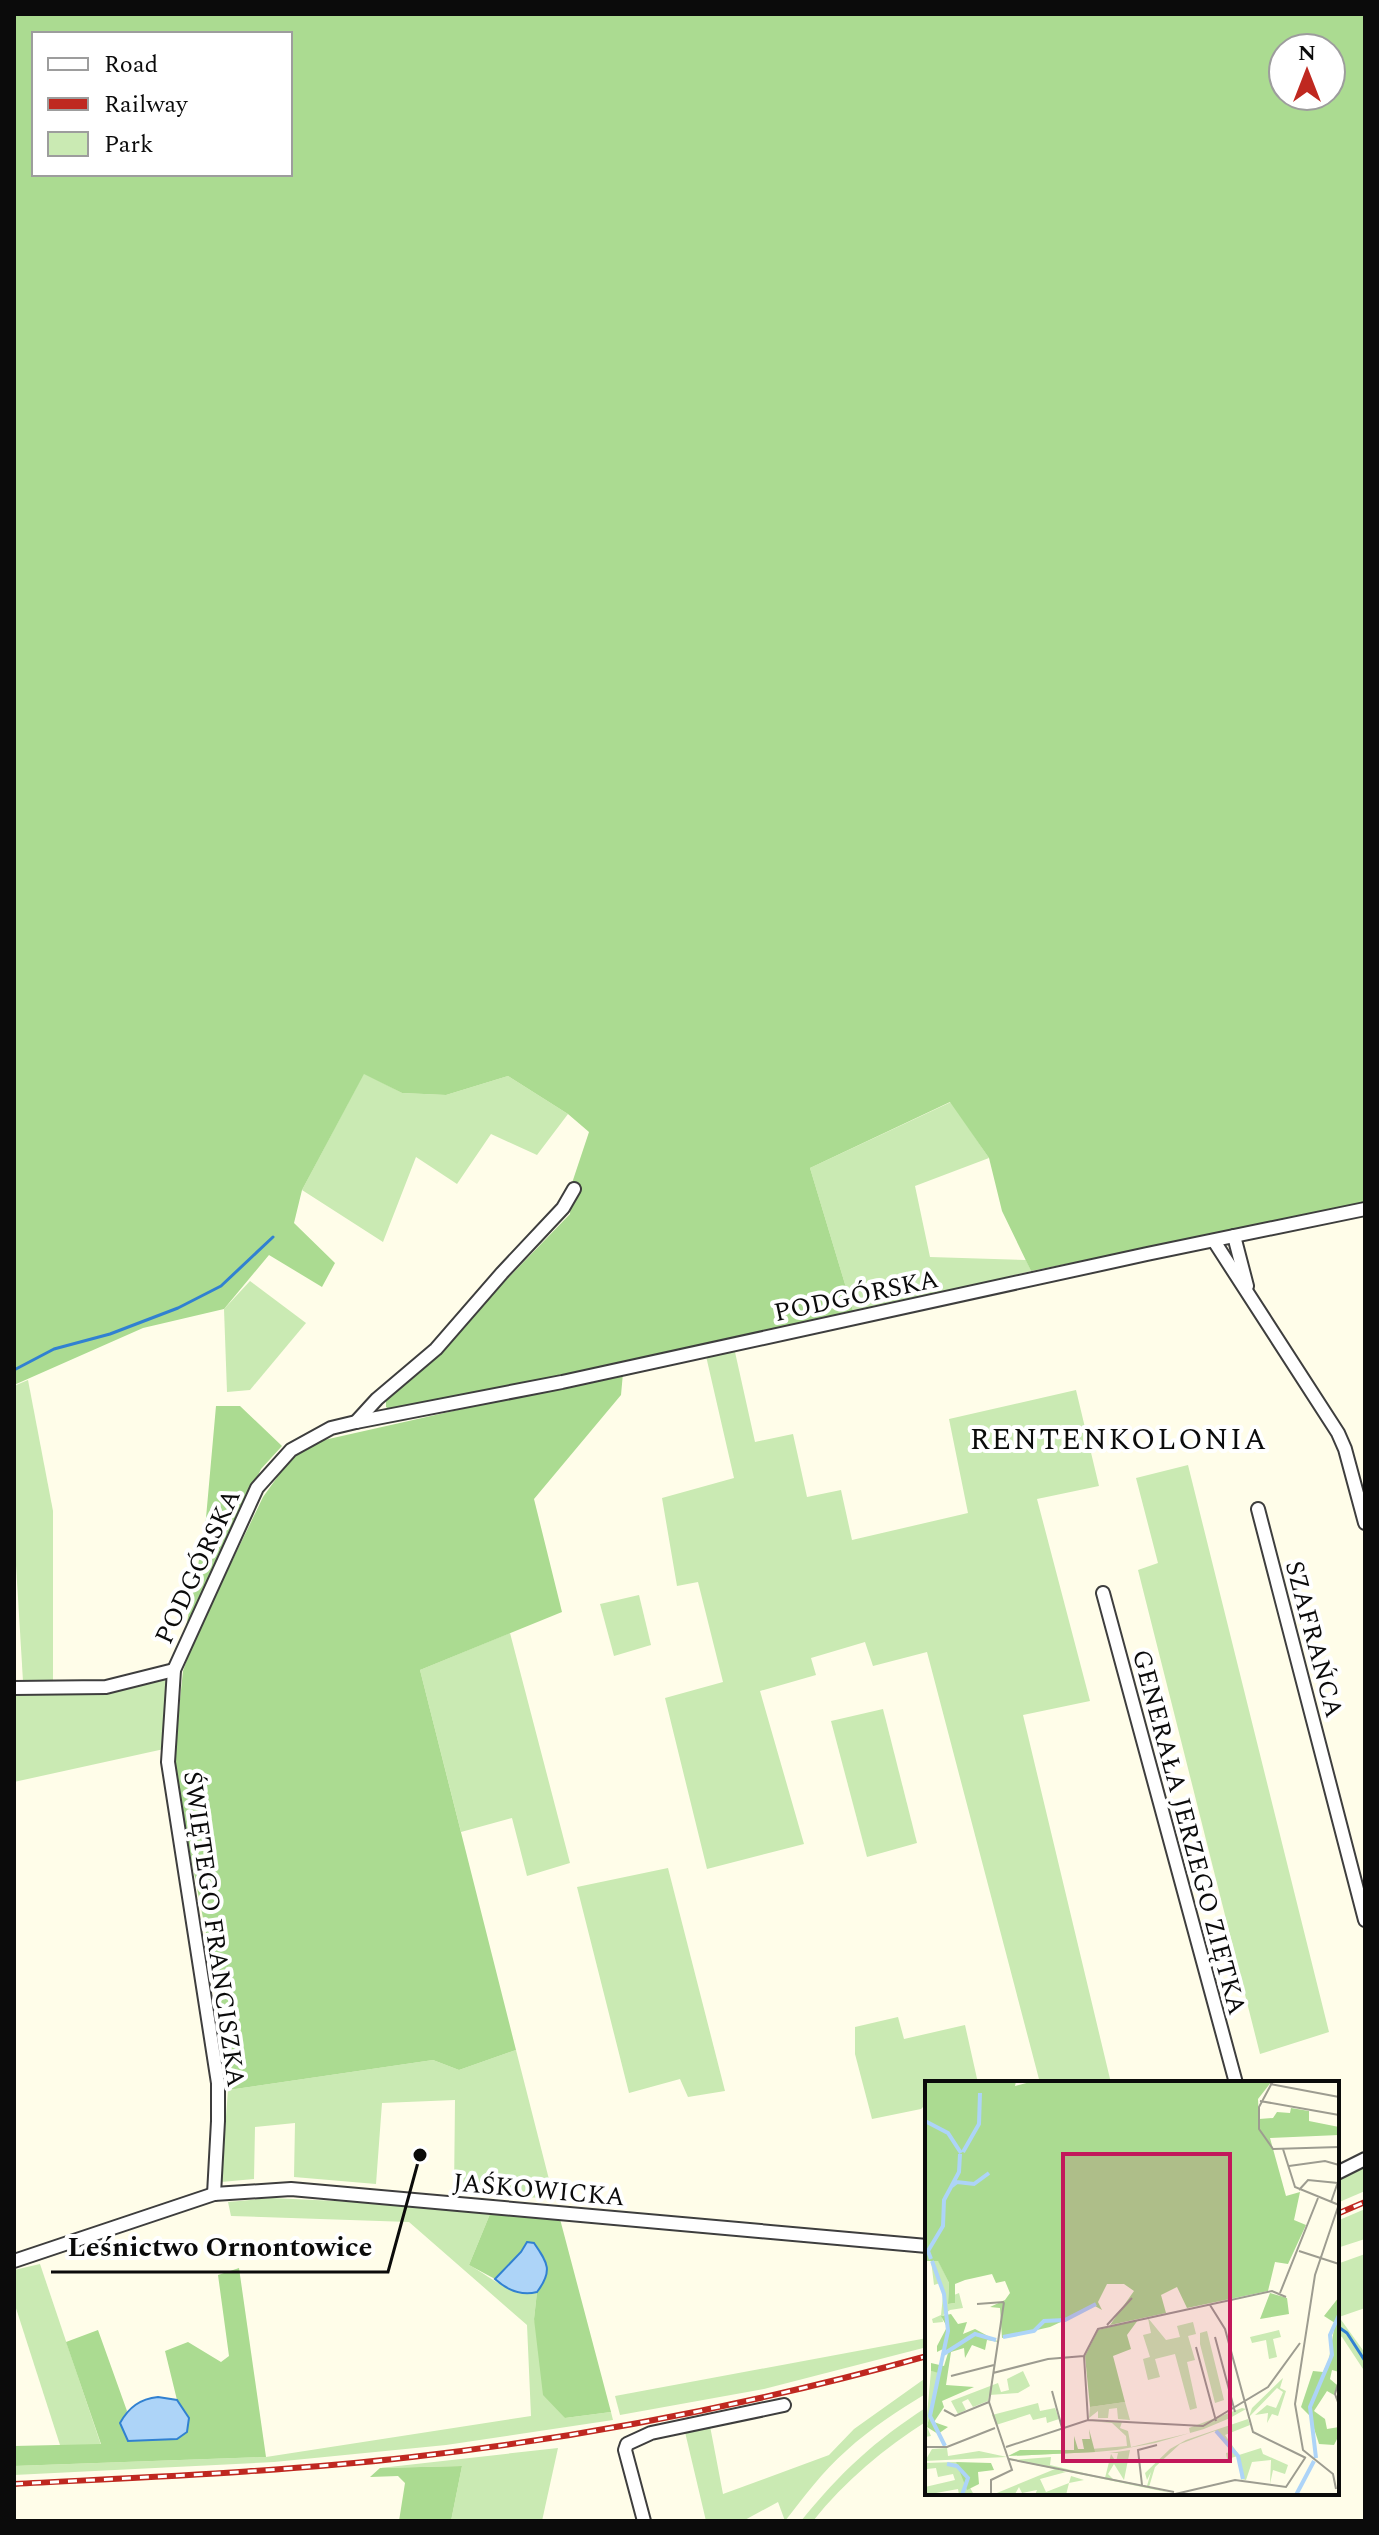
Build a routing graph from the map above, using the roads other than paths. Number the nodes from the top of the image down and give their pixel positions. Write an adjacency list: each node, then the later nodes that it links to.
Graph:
1 (574, 1189): 6 (street, PODGÓRSKA)
2 (1365, 1209): 3 (street, PODGÓRSKA)
3 (1234, 1236): 4 (street, PODGÓRSKA); 5 (street)
4 (1214, 1241): 5 (street); 6 (street, PODGÓRSKA)
5 (1250, 1296): 8 (street)
6 (356, 1422): 10 (street, PODGÓRSKA)
7 (1258, 1509): 12 (street, SZAFRAŃCA)
8 (1365, 1523)
9 (1103, 1593): 13 (street, GENERAŁA JERZEGO ZIĘTKA)
10 (174, 1670): 11 (street, PODGÓRSKA); 16 (street, ŚWIĘTEGO FRANCISZKA)
11 (14, 1688)
12 (1365, 1920)
13 (1235, 2081)
14 (1365, 2159): 15 (street)
15 (1339, 2172)
16 (214, 2194): 17 (street, JAŚKOWICKA); 18 (street, JAŚKOWICKA)
17 (925, 2246)
18 (14, 2261)
19 (784, 2405): 20 (street)
20 (644, 2521)

